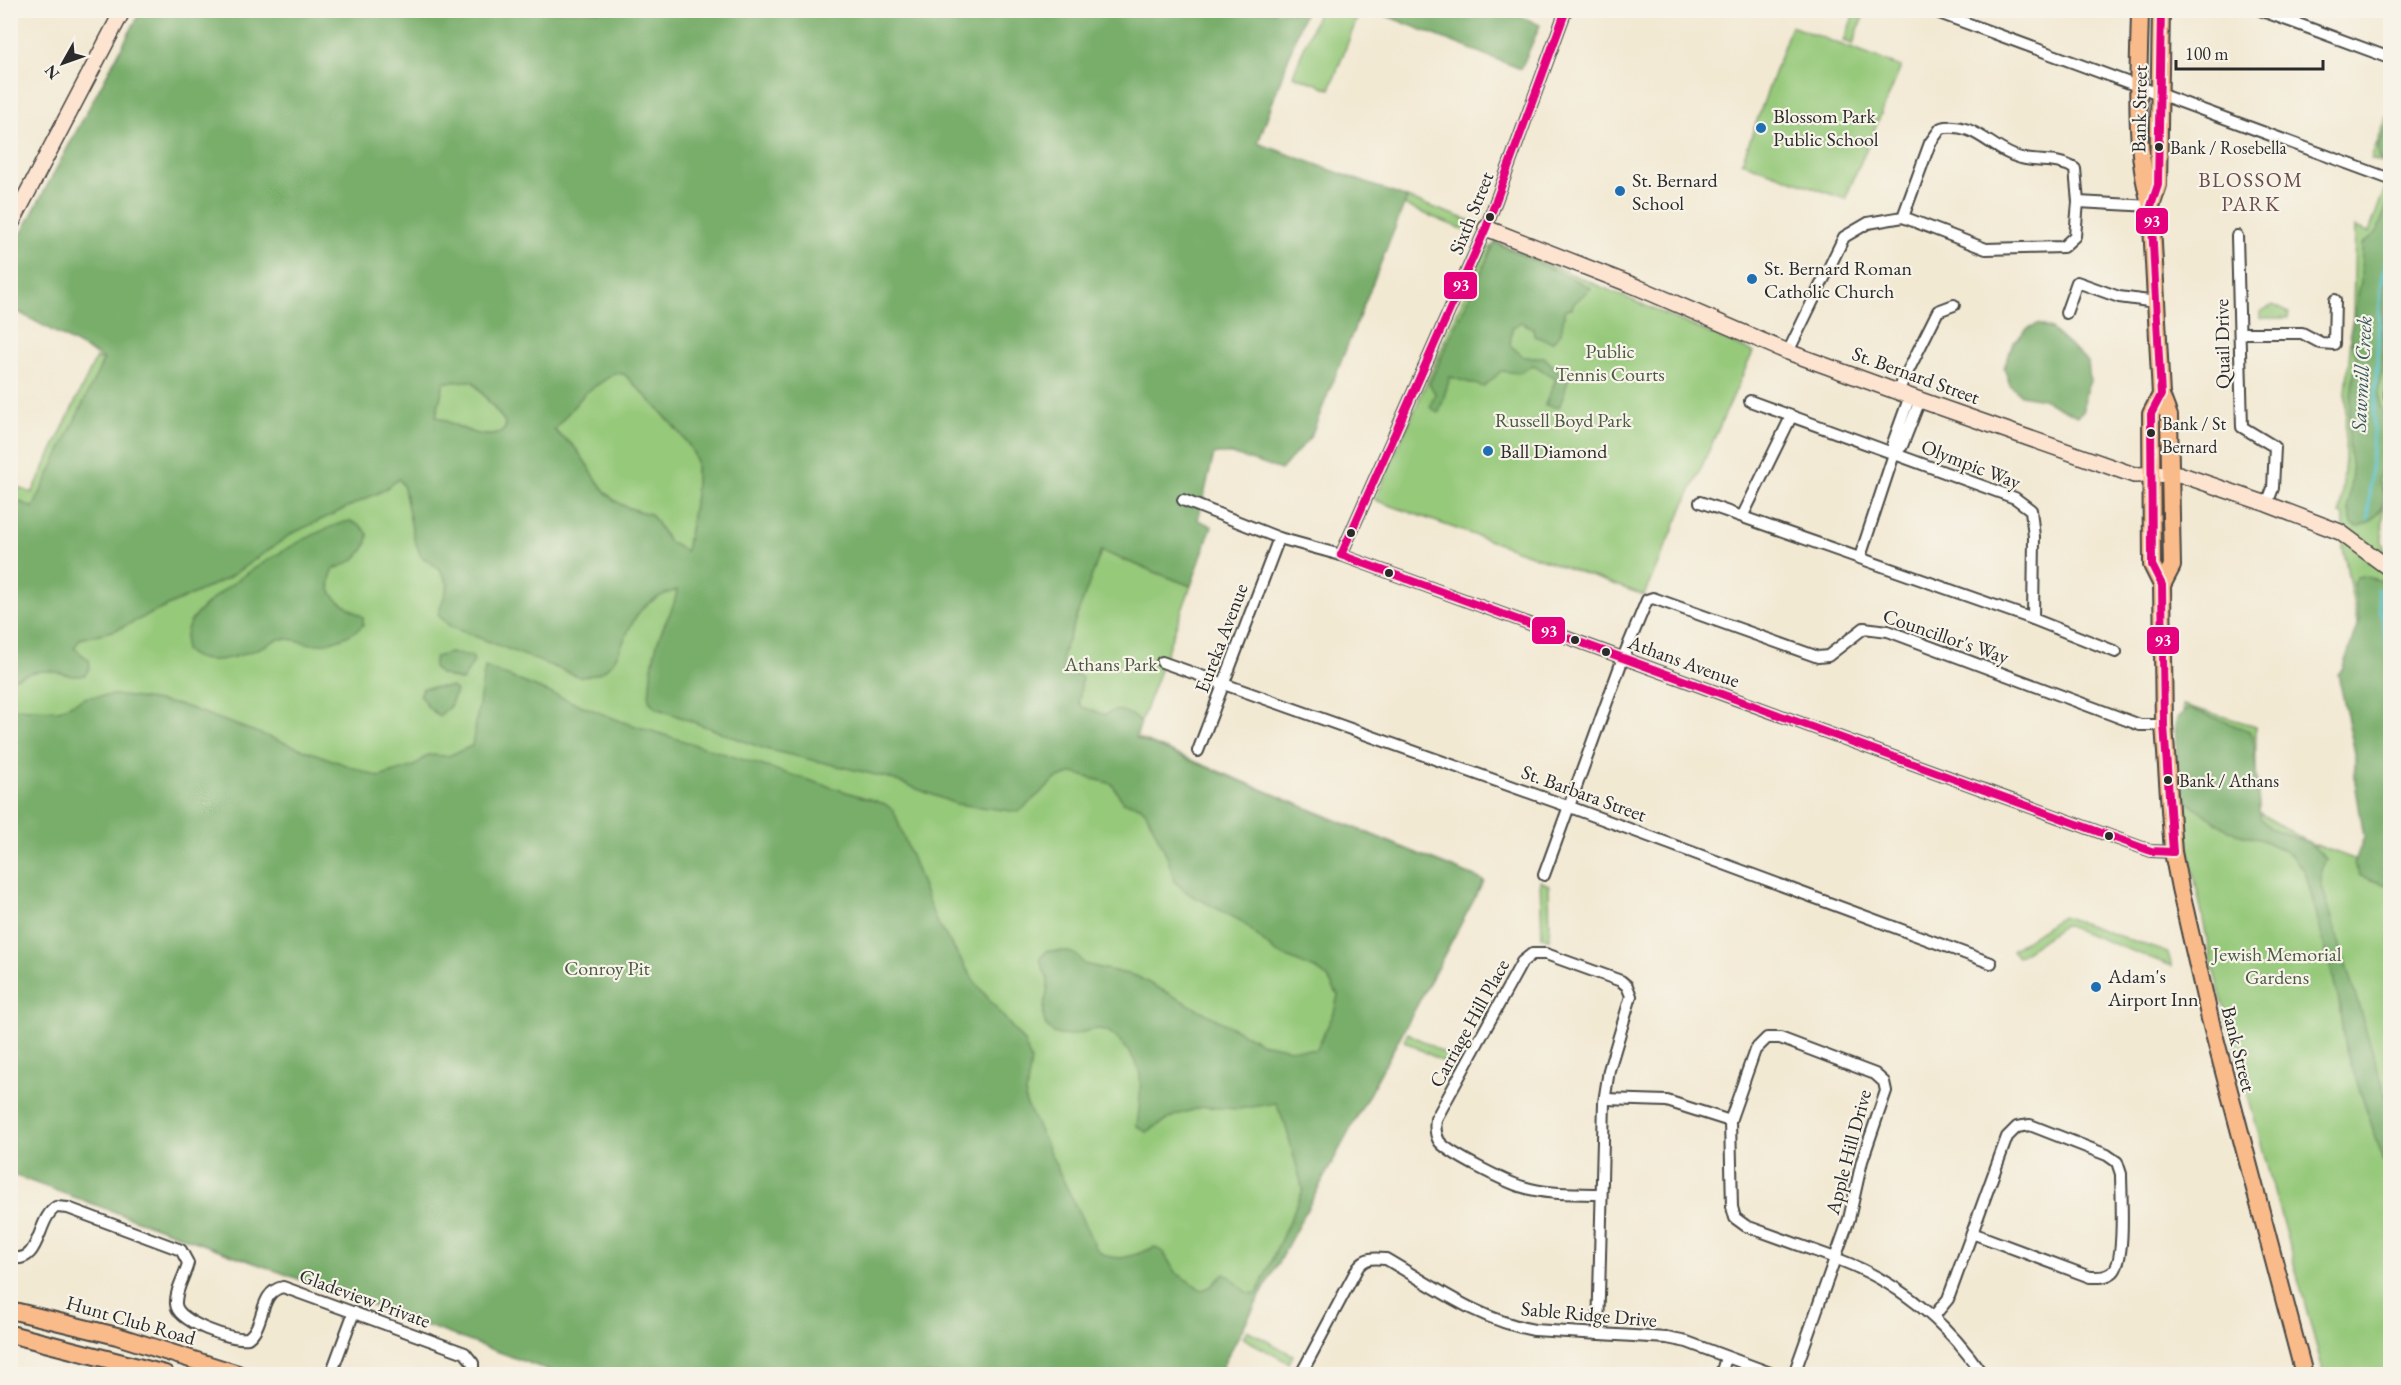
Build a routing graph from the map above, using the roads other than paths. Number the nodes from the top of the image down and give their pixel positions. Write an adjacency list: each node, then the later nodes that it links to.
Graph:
1 (123, 10): 14 (street)
2 (1566, 10): 15 (street, Sixth Street)
3 (1931, 10): 8 (street)
4 (2140, 10): 8 (main road, Bank Street)
5 (2161, 10): 9 (main road, Bank Street)
6 (2260, 10): 7 (street)
7 (2391, 58)
8 (2139, 88): 9 (street); 12 (main road, Bank Street)
9 (2160, 94): 10 (street); 12 (main road, Bank Street)
10 (2391, 178)
11 (2078, 202): 12 (street); 13 (street); 13 (street)
12 (2151, 206): 18 (main road, Bank Street)
13 (1903, 217): 22 (street)
14 (10, 226)
15 (1486, 228): 22 (street, St. Bernard Street); 37 (street, Sixth Street)
16 (2237, 236): 21 (street, Quail Drive)
17 (2335, 300): 21 (street)
18 (2156, 302): 20 (street); 24 (main road, Bank Street)
19 (1954, 305): 25 (street, Olympic Way)
20 (2066, 313)
21 (2240, 333): 34 (street, Quail Drive)
22 (1788, 352): 25 (street, St. Bernard Street)
23 (2391, 367): 26 (street)
24 (2161, 395): 30 (main road, Bank Street); 31 (main road, Bank Street)
25 (1909, 396): 29 (street, Olympic Way); 30 (street, St. Bernard Street)
26 (2390, 397)
27 (1750, 401): 28 (street, Olympic Way)
28 (1791, 417): 29 (street, Olympic Way); 35 (street)
29 (1894, 454): 38 (street, Olympic Way); 41 (street, Olympic Way)
30 (2151, 475): 31 (street, St. Bernard Street); 40 (main road, Bank Street)
31 (2169, 475): 34 (street, St. Bernard Street); 40 (main road, Bank Street)
32 (1183, 500): 36 (street, Athans Avenue)
33 (1700, 502): 35 (street)
34 (2267, 504): 39 (street, St. Bernard Street)
35 (1743, 515): 38 (street)
36 (1279, 538): 37 (street, Athans Avenue); 45 (street, Eureka Avenue)
37 (1341, 555): 43 (street, Athans Avenue)
38 (1860, 557): 41 (street)
39 (2391, 569)
40 (2162, 585): 46 (main road, Bank Street)
41 (2033, 619): 42 (street)
42 (2116, 652)
43 (1623, 658): 46 (street, Councillor's Way); 48 (street); 49 (street, Athans Avenue)
44 (1162, 662): 45 (street, St. Barbara Street)
45 (1224, 682): 47 (street, Eureka Avenue); 48 (street, St. Barbara Street)
46 (2164, 725): 49 (main road, Bank Street)
47 (1198, 751)
48 (1570, 807): 50 (street); 51 (street, St. Barbara Street)
49 (2174, 852): 73 (main road, Bank Street)
50 (1544, 875)
51 (1991, 963)
52 (1605, 1099): 53 (street); 54 (street, Carriage Hill Place); 54 (street, Carriage Hill Place)
53 (1730, 1121): 57 (street, Apple Hill Drive); 57 (street, Apple Hill Drive)
54 (1602, 1194): 62 (street, Carriage Hill Place)
55 (1972, 1233): 55 (street); 60 (street)
56 (10, 1257): 59 (street, Gladeview Private)
57 (1835, 1258): 60 (street, Apple Hill Drive); 71 (street)
58 (10, 1310): 66 (main road, Hunt Club Road)
59 (354, 1312): 67 (street); 68 (street, Gladeview Private)
60 (1934, 1316): 72 (street, Apple Hill Drive)
61 (10, 1334): 65 (main road)
62 (1598, 1334): 63 (street, Sable Ridge Drive); 64 (street, Sable Ridge Drive)
63 (1726, 1358): 69 (street); 70 (street, Sable Ridge Drive)
64 (1304, 1373)
65 (165, 1374)
66 (238, 1374)
67 (332, 1374)
68 (473, 1374)
69 (1721, 1374)
70 (1773, 1374)
71 (1794, 1374)
72 (1983, 1374)
73 (2304, 1374)

